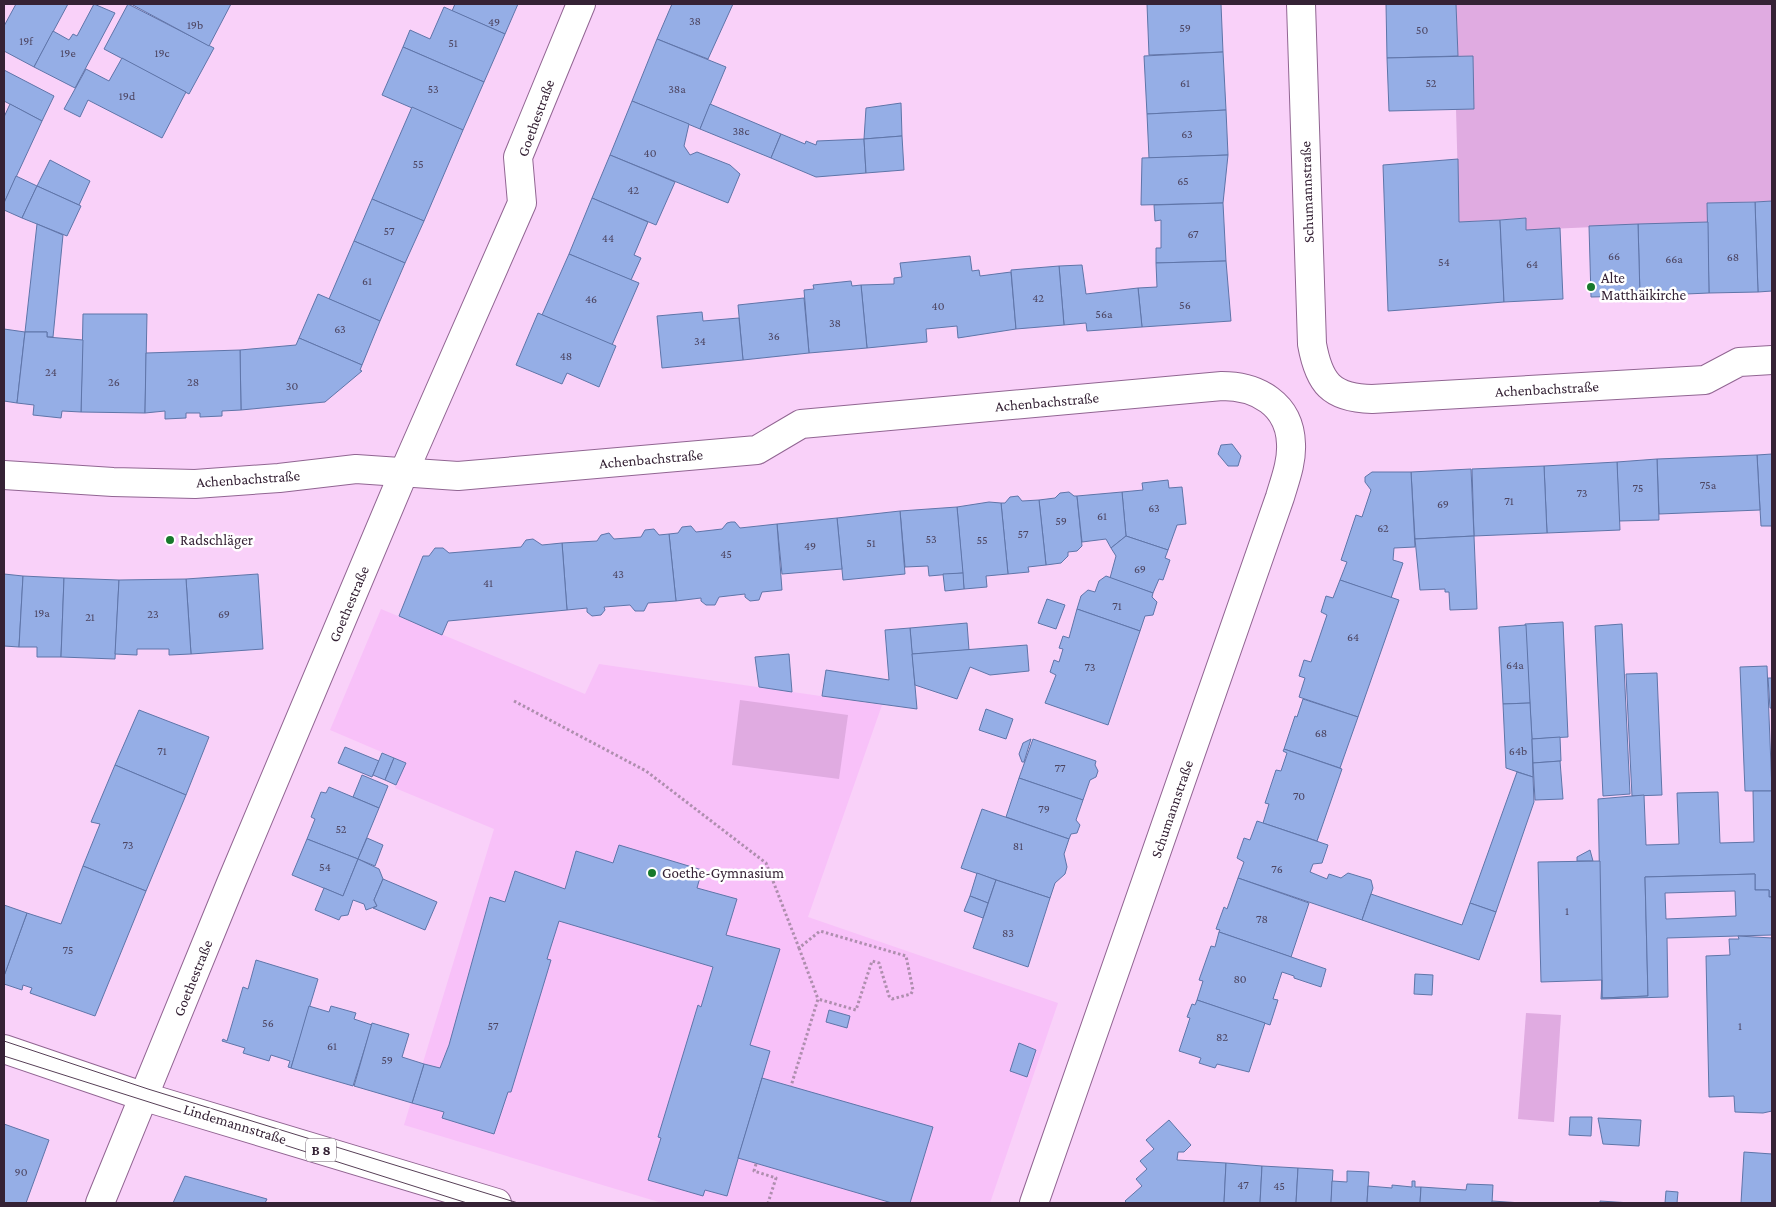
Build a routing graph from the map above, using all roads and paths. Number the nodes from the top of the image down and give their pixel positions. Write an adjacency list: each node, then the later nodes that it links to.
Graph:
1 (581, 4): 6 (street, Goethestraße)
2 (1301, 4): 4 (street, Schumannstraße)
3 (1772, 360): 4 (street, Achenbachstraße)
4 (1323, 379)
5 (1283, 412): 6 (street, Achenbachstraße); 18 (street, Schumannstraße)
6 (404, 472): 7 (street, Achenbachstraße); 13 (street, Goethestraße)
7 (4, 475)
8 (514, 700): 9 (path)
9 (799, 948): 10 (path); 10 (path)
10 (818, 999): 12 (path)
11 (4, 1049): 13 (street, Lindemannstraße / B 8)
12 (791, 1086)
13 (145, 1097): 15 (street, Goethestraße); 16 (street, Lindemannstraße / B 8)
14 (756, 1164): 17 (path)
15 (100, 1203)
16 (497, 1203)
17 (768, 1203)
18 (1034, 1203)

